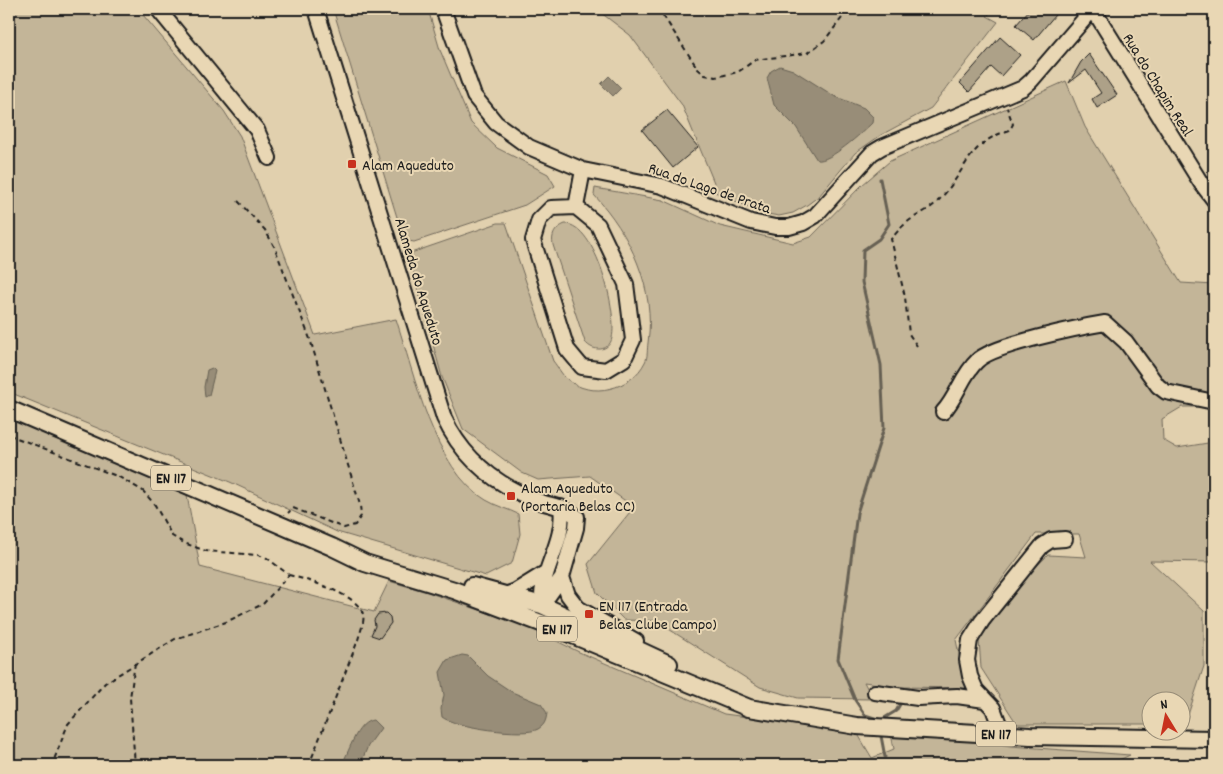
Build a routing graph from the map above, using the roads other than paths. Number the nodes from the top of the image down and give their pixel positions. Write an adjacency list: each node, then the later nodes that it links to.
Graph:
1 (158, 9): 5 (street)
2 (316, 9): 12 (street, Alameda do Aqueduto)
3 (443, 9): 6 (street, Rua do Lago de Prata)
4 (1093, 9): 6 (street, Rua do Lago de Prata); 7 (street, Rua do Chapim Real)
5 (269, 158)
6 (583, 170): 8 (street)
7 (1214, 200)
8 (576, 207): 8 (street)
9 (1214, 402): 11 (street)
10 (9, 409): 14 (main road, EN 117)
11 (943, 412)
12 (561, 508): 15 (street); 16 (street, Alameda do Aqueduto)
13 (1065, 539): 23 (street)
14 (332, 547): 17 (main road, EN 117); 18 (main road, EN 117)
15 (545, 573): 18 (street); 19 (street)
16 (562, 578): 19 (street, Alameda do Aqueduto); 21 (street)
17 (454, 590): 19 (main road); 20 (main road, EN 117)
18 (504, 594): 19 (main road, EN 117)
19 (542, 605): 20 (main road); 21 (main road, EN 117)
20 (559, 630): 24 (main road, EN 117)
21 (669, 664): 24 (main road, EN 117)
22 (875, 692): 23 (street)
23 (985, 700): 25 (street)
24 (779, 714): 25 (main road, EN 117)
25 (1003, 735): 26 (main road, EN 117)
26 (1214, 739)

